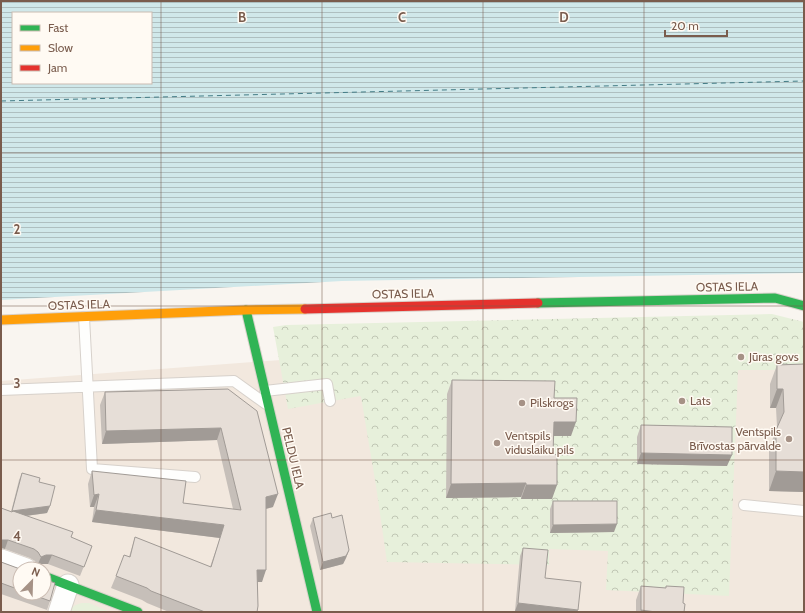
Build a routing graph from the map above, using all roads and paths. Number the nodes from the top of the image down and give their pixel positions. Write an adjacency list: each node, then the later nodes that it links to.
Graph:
1 (804, 306): 2 (street, OSTAS IELA)
2 (246, 310): 3 (street, OSTAS IELA); 7 (street, PELDU IELA)
3 (84, 317): 4 (street, OSTAS IELA); 5 (lane)
4 (1, 320)
5 (88, 386): 6 (lane); 9 (lane); 10 (lane)
6 (1, 390)
7 (265, 391): 8 (lane); 9 (street, PELDU IELA)
8 (330, 401)
9 (268, 406): 19 (street, PELDU IELA)
10 (195, 477)
11 (744, 505): 12 (lane)
12 (804, 511)
13 (1, 560): 14 (street)
14 (12, 564)
15 (52, 579): 16 (street)
16 (68, 584): 17 (street); 18 (street)
17 (59, 612)
18 (138, 612)
19 (317, 612)

